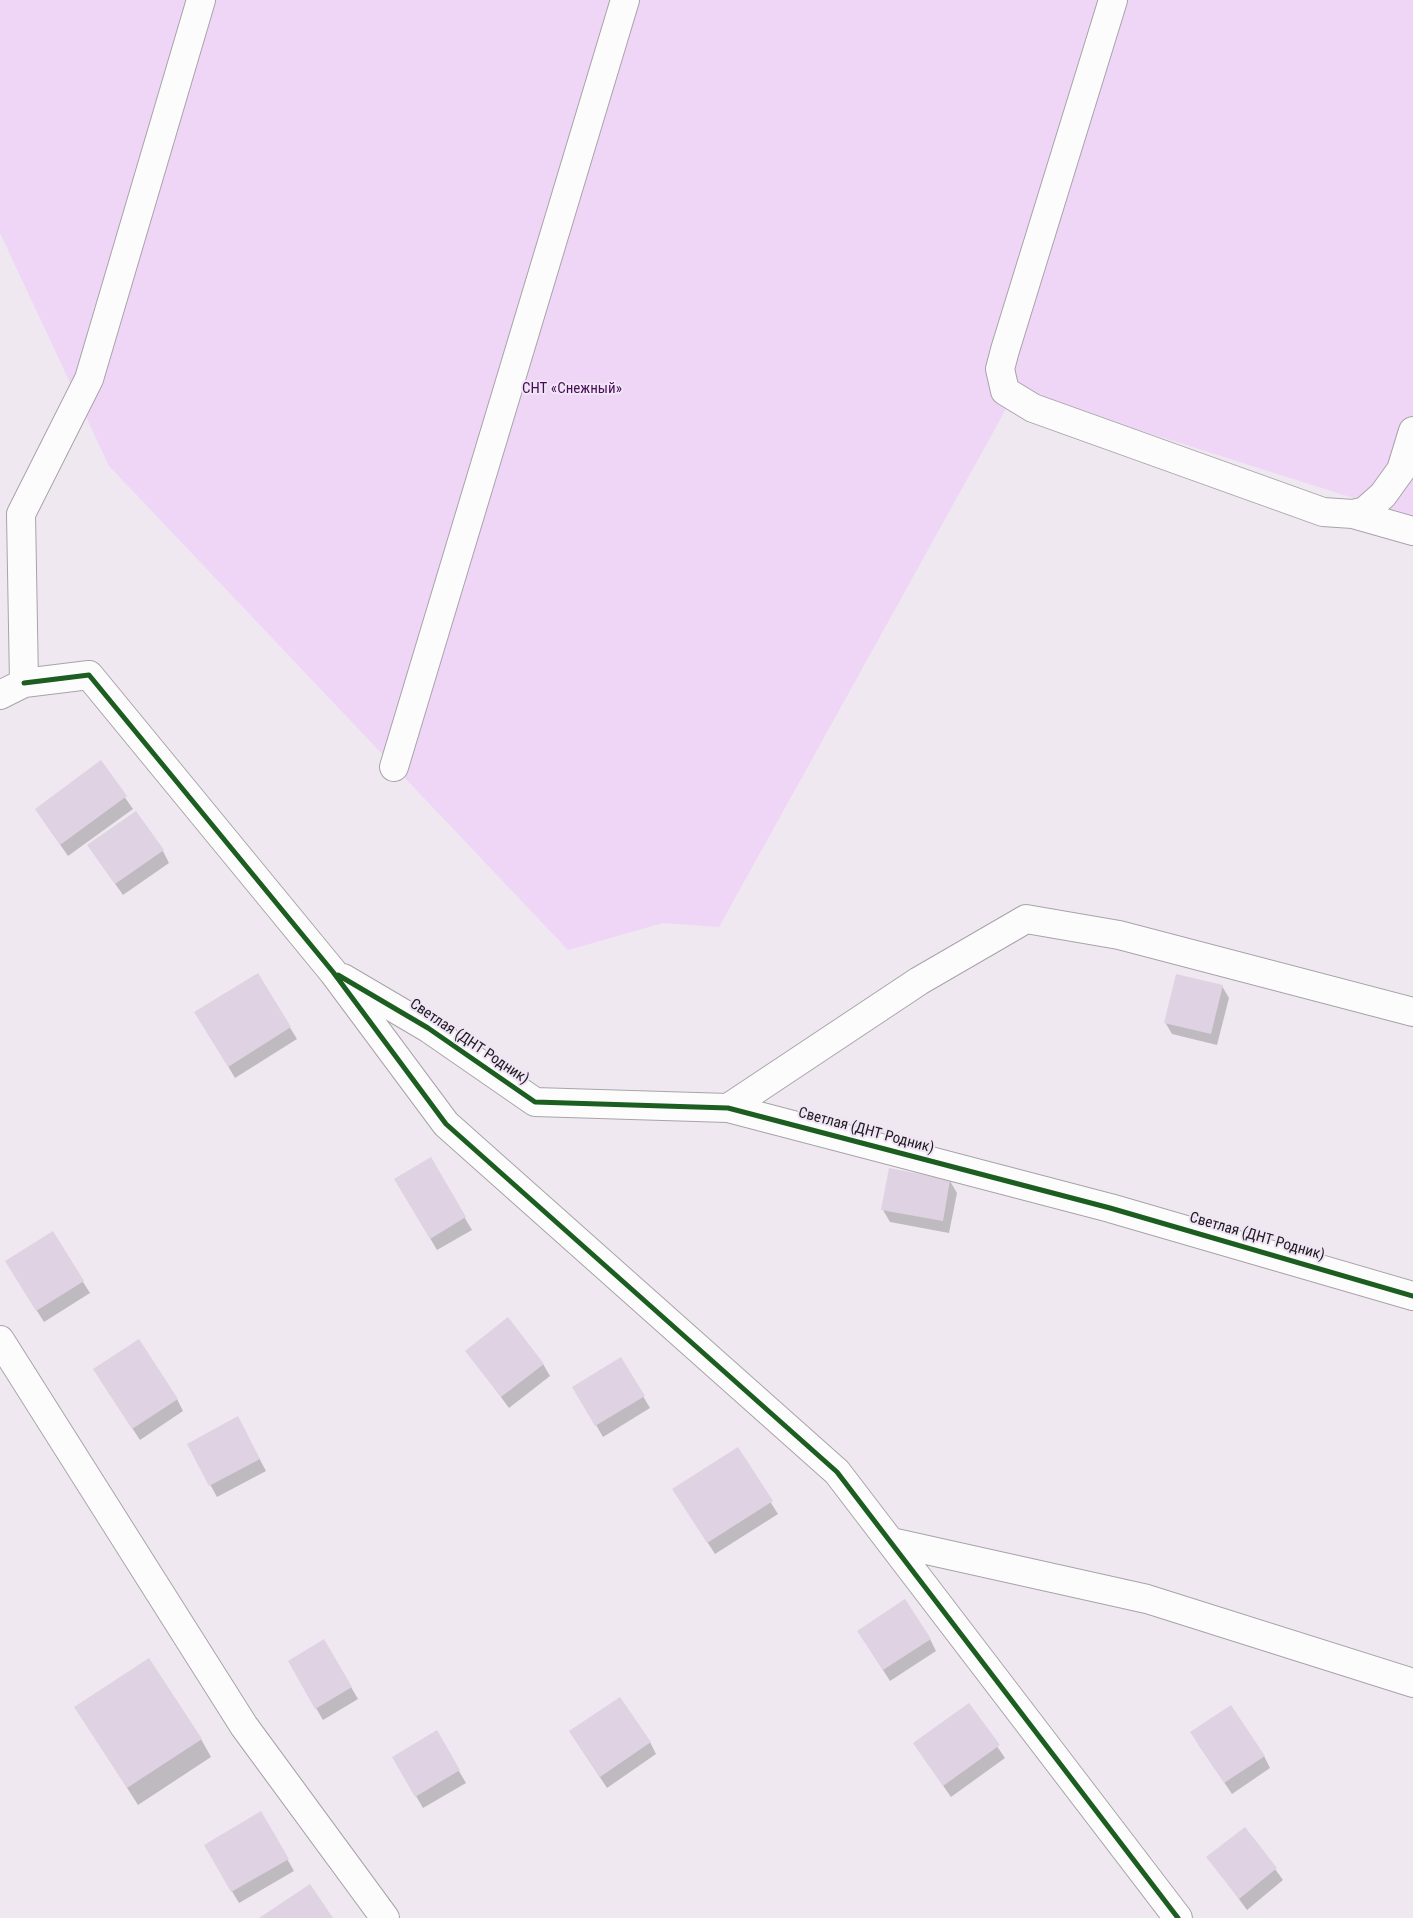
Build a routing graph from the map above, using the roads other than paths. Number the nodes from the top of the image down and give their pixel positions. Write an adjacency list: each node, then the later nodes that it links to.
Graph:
1 (201, 0): 5 (street)
2 (625, 0): 10 (street)
3 (1113, 0): 6 (street)
4 (1413, 431): 6 (street)
5 (10, 512): 8 (street)
6 (1353, 514): 7 (street)
7 (1413, 531)
8 (24, 683): 9 (street); 11 (street)
9 (0, 695)
10 (394, 767)
11 (334, 972): 13 (street, Светлая (ДНТ Родник)); 16 (street)
12 (1413, 1012): 13 (street)
13 (728, 1108): 14 (street, Светлая (ДНТ Родник))
14 (1413, 1296)
15 (0, 1340): 18 (street)
16 (891, 1542): 17 (street); 19 (street)
17 (1413, 1683)
18 (385, 1918)
19 (1178, 1918)

